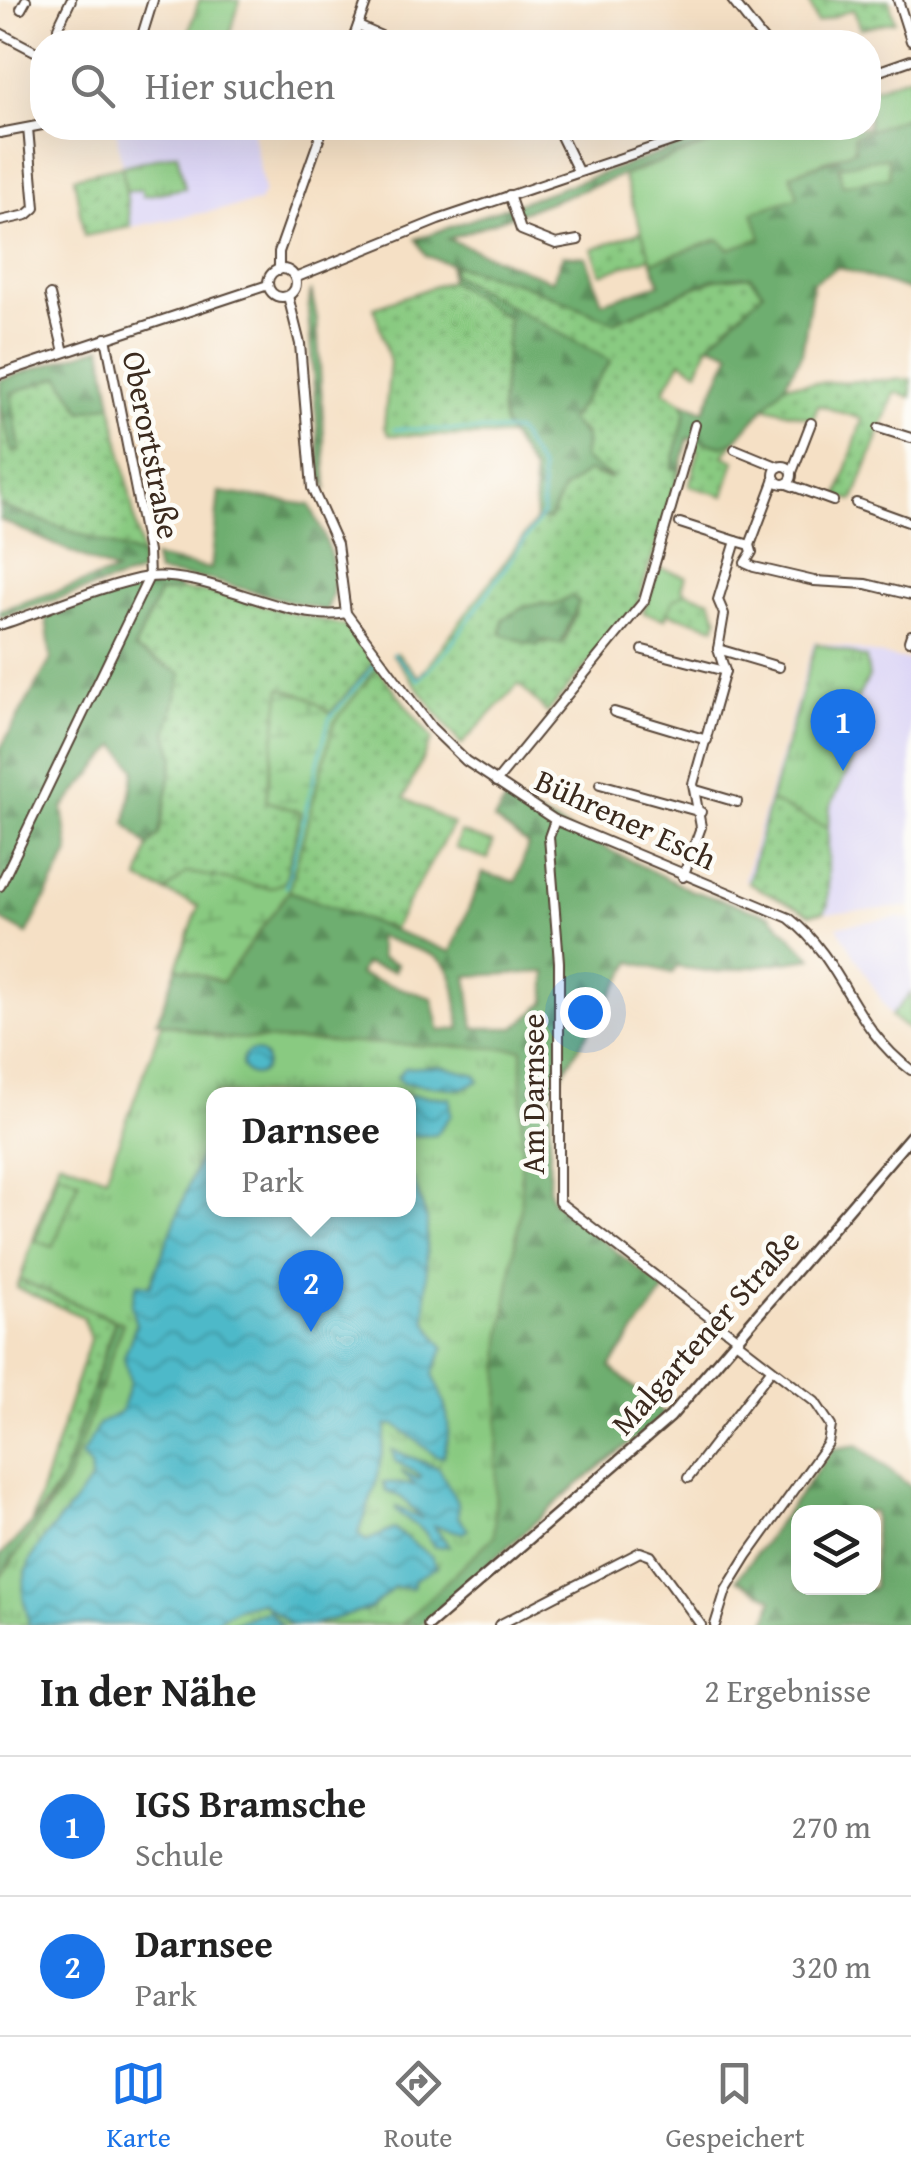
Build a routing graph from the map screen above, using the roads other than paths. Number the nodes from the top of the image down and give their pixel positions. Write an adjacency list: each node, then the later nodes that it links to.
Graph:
1 (71, 0): 7 (street)
2 (152, 0): 8 (street)
3 (367, 0): 6 (street)
4 (732, 0): 11 (street)
5 (898, 0): 13 (street)
6 (358, 26): 9 (street); 10 (street)
7 (58, 27)
8 (143, 30)
9 (356, 30)
10 (367, 30)
11 (756, 30)
12 (0, 33): 14 (street)
13 (911, 41)
14 (30, 49)
15 (911, 60): 16 (street)
16 (881, 70)
17 (28, 128): 18 (street); 24 (street)
18 (0, 132)
19 (318, 140): 26 (street)
20 (563, 140): 22 (street)
21 (673, 140): 22 (street)
22 (578, 171): 23 (street)
23 (509, 194): 25 (street); 27 (street)
24 (0, 220)
25 (578, 240)
26 (279, 270): 27 (street); 28 (street)
27 (295, 278): 30 (street)
28 (268, 285): 30 (street); 31 (street)
29 (50, 295): 32 (street)
30 (288, 296): 53 (street)
31 (106, 338): 32 (street); 51 (street, Oberortstraße)
32 (64, 352): 33 (street)
33 (0, 374)
34 (811, 423): 40 (street)
35 (694, 425): 61 (street)
36 (879, 428): 37 (street)
37 (911, 438)
38 (735, 449): 39 (street)
39 (780, 466): 40 (street); 41 (street)
40 (792, 472): 42 (street)
41 (775, 479): 42 (street); 48 (street)
42 (787, 484): 43 (street)
43 (833, 501)
44 (856, 503): 46 (street)
45 (680, 523): 47 (street)
46 (911, 523)
47 (736, 541): 48 (street); 49 (street)
48 (750, 545): 50 (street)
49 (731, 561): 50 (street); 55 (street)
50 (745, 563): 52 (street)
51 (149, 577): 53 (street); 54 (street); 68 (street, Oberortstraße)
52 (911, 595)
53 (346, 613): 61 (street, Bührener Esch)
54 (0, 626)
55 (718, 649): 57 (street); 58 (street)
56 (644, 650): 58 (street)
57 (779, 666)
58 (725, 671): 60 (street)
59 (614, 712): 60 (street)
60 (707, 740): 63 (street)
61 (496, 782): 66 (street, Bührener Esch)
62 (600, 784): 65 (street)
63 (696, 790): 64 (street); 65 (street)
64 (737, 802)
65 (701, 812): 67 (street)
66 (555, 820): 67 (street, Bührener Esch); 71 (street, Am Darnsee)
67 (682, 877): 69 (street, Bührener Esch)
68 (0, 886)
69 (911, 1070)
70 (911, 1136): 71 (street, Malgartener Straße)
71 (738, 1341): 72 (street); 74 (street, Malgartener Straße)
72 (771, 1370): 73 (street); 77 (street)
73 (688, 1478)
74 (429, 1625)
75 (499, 1625): 76 (street)
76 (701, 1625)
77 (716, 1625)

